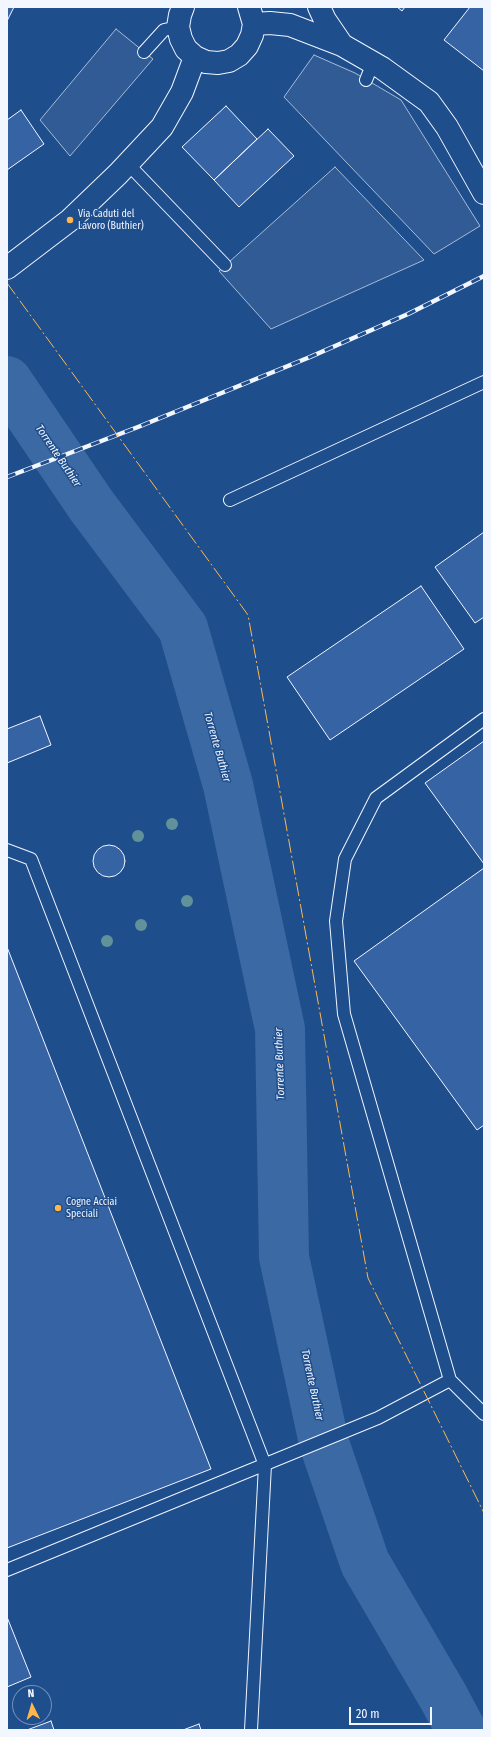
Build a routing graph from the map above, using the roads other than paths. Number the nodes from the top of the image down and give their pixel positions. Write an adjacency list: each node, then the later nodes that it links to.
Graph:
1 (319, 7): 4 (street)
2 (251, 15): 4 (street); 6 (street)
3 (181, 17): 5 (lane); 6 (street)
4 (342, 45): 8 (street)
5 (144, 52)
6 (195, 57): 7 (street)
7 (128, 164): 9 (lane); 10 (street)
8 (484, 193)
9 (226, 265)
10 (7, 268)
11 (484, 382): 12 (lane)
12 (230, 500)
13 (484, 719): 15 (lane)
14 (7, 850): 17 (lane)
15 (450, 1380): 16 (lane); 17 (lane)
16 (484, 1414)
17 (265, 1465): 18 (lane); 19 (lane)
18 (7, 1570)
19 (251, 1730)

